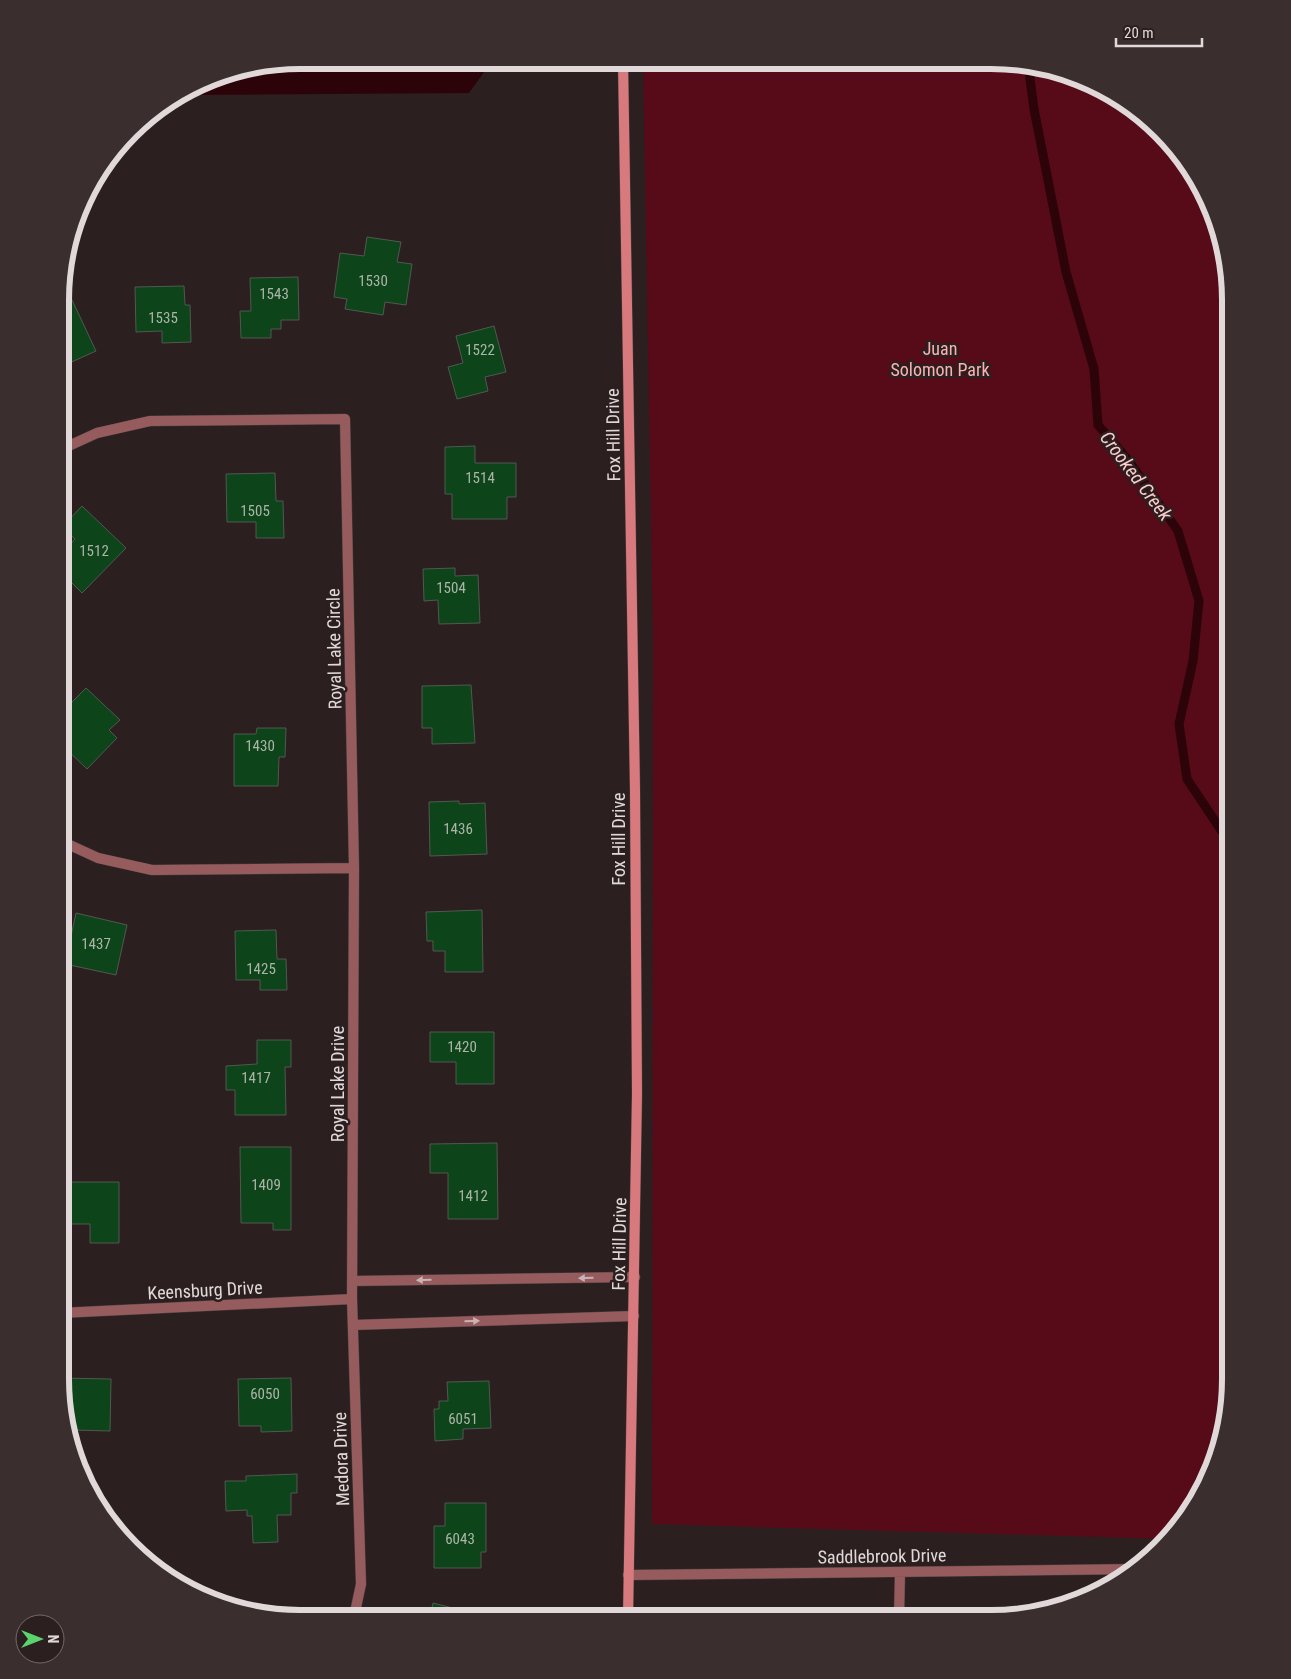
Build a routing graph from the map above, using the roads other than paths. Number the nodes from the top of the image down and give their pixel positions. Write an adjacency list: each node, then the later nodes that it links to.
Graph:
1 (623, 69): 5 (street, Fox Hill Drive)
2 (69, 446): 4 (street, Royal Lake Circle)
3 (69, 845): 4 (street)
4 (354, 868): 6 (street, Royal Lake Drive)
5 (635, 1278): 6 (street, one-way to 6); 9 (street, Fox Hill Drive)
6 (352, 1281): 7 (street, Royal Lake Drive)
7 (352, 1299): 8 (street, Keensburg Drive); 10 (street, Medora Drive)
8 (69, 1313)
9 (634, 1316): 10 (street, one-way to 9); 13 (street, Fox Hill Drive)
10 (353, 1325): 14 (street, Medora Drive)
11 (1123, 1569): 12 (street, Saddlebrook Drive)
12 (900, 1572): 13 (street, Saddlebrook Drive); 16 (street)
13 (628, 1575): 15 (street, Fox Hill Drive)
14 (355, 1610)
15 (628, 1610)
16 (899, 1610)

